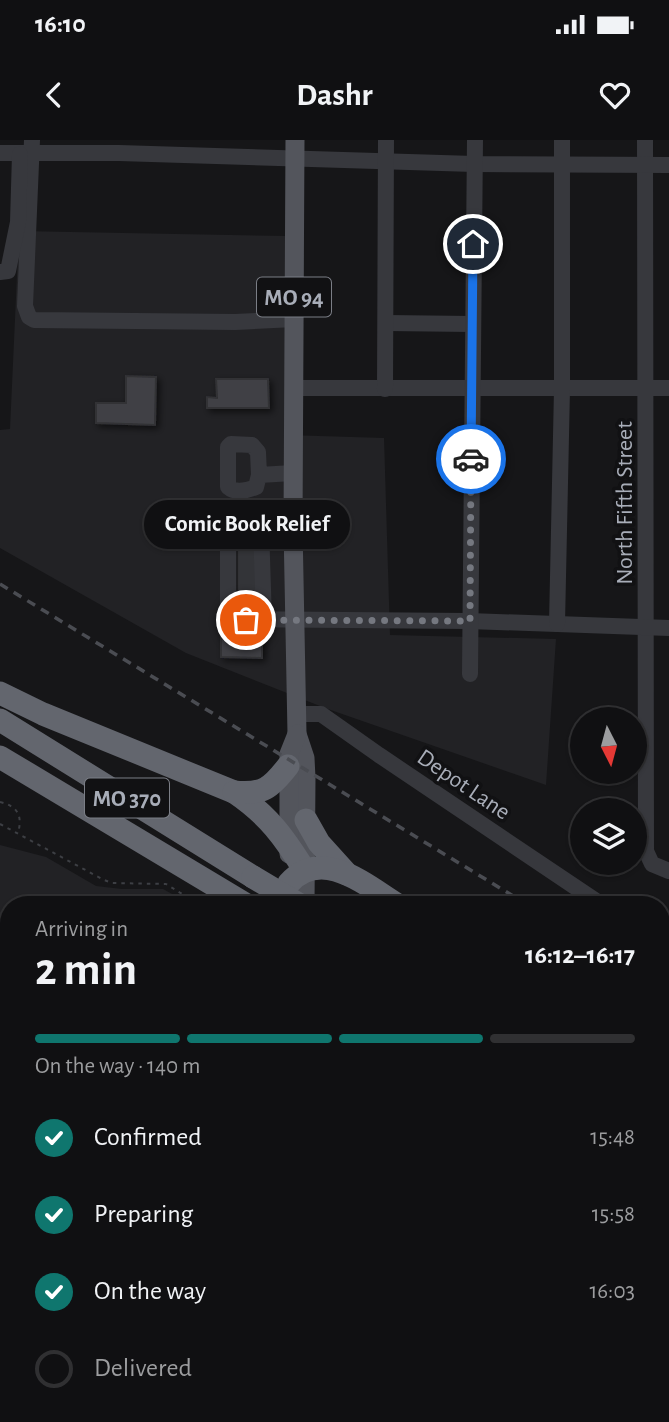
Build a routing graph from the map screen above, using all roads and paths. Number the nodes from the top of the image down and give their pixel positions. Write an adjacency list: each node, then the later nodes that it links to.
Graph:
1 (386, 140): 10 (street)
2 (475, 140): 11 (street)
3 (562, 140): 14 (street)
4 (645, 140): 12 (street, North Fifth Street)
5 (119, 146): 6 (street); 7 (street)
6 (207, 147): 8 (street)
7 (28, 149): 9 (street); 15 (street); 16 (street)
8 (295, 149): 10 (street); 16 (main road, MO 94)
9 (0, 153)
10 (386, 161): 11 (street); 17 (street)
11 (474, 164): 14 (street); 18 (street)
12 (646, 164): 13 (street); 14 (street); 20 (street, North Fifth Street)
13 (669, 165)
14 (561, 166): 23 (street)
15 (0, 272)
16 (294, 319): 19 (main road, MO 94)
17 (386, 323): 18 (street); 22 (street)
18 (472, 324): 24 (street)
19 (293, 388): 22 (street); 25 (main road, MO 94)
20 (647, 388): 21 (street); 23 (street); 33 (street, North Fifth Street)
21 (669, 388)
22 (385, 389): 24 (street)
23 (562, 389): 24 (street); 32 (street)
24 (472, 390): 31 (street)
25 (293, 473): 26 (street); 28 (main road, MO 94)
26 (259, 475)
27 (261, 527): 28 (street); 29 (street); 29 (street)
28 (292, 527): 30 (main road, MO 94)
29 (247, 578): 30 (street)
30 (295, 621): 31 (street); 37 (main road, MO 94)
31 (470, 621): 32 (street); 35 (street)
32 (557, 624): 33 (street)
33 (647, 627): 34 (street); 48 (street, North Fifth Street)
34 (669, 628)
35 (470, 674)
36 (0, 693): 42 (highway)
37 (297, 714): 39 (main road, MO 94); 55 (street, Depot Lane)
38 (0, 720): 53 (highway, MO 370, bridge)
39 (297, 734): 41 (main road, MO 94); 44 (main road, MO 94)
40 (0, 757): 52 (highway, MO 370)
41 (288, 766): 42 (highway); 47 (main road, MO 94)
42 (234, 792): 47 (highway)
43 (0, 802): 46 (path)
44 (306, 820): 49 (highway); 50 (main road, MO 94)
45 (0, 824): 46 (path)
46 (18, 834): 51 (path)
47 (289, 845): 50 (highway)
48 (669, 871)
49 (348, 874): 50 (highway); 54 (highway)
50 (294, 886)
51 (185, 896)
52 (232, 896)
53 (287, 896)
54 (383, 896)
55 (589, 896)

